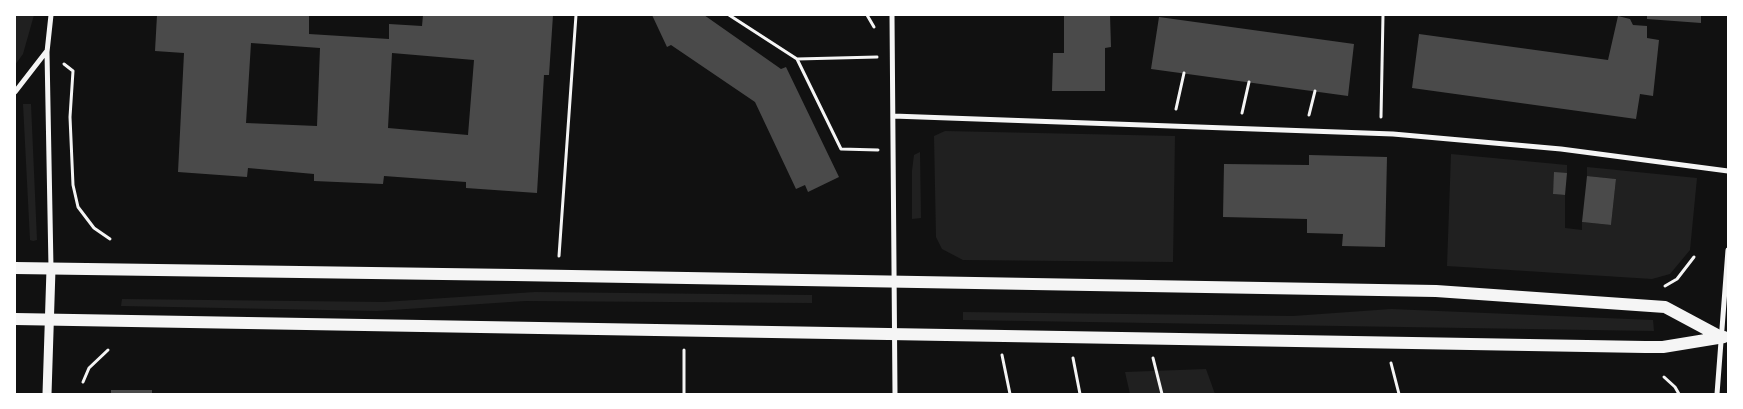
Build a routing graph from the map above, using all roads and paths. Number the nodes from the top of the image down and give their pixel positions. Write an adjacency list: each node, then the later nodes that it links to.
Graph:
1 (51, 15): 6 (street)
2 (576, 15): 25 (path)
3 (729, 15): 8 (path)
4 (892, 15): 7 (street)
5 (1383, 15): 17 (path)
6 (47, 52): 12 (street); 20 (path); 24 (street)
7 (892, 56): 8 (path); 13 (street)
8 (797, 59): 18 (path)
9 (1184, 73): 14 (path)
10 (1249, 82): 15 (path)
11 (1315, 91): 16 (path)
12 (15, 92)
13 (893, 116): 14 (street); 18 (street)
14 (1172, 125): 15 (street)
15 (1238, 128): 16 (street)
16 (1305, 130): 17 (street)
17 (1380, 133): 19 (street)
18 (894, 150): 26 (street)
19 (1728, 171)
20 (110, 239)
21 (1728, 250): 34 (street)
22 (1694, 257): 27 (path)
23 (15, 268): 24 (main road)
24 (51, 269): 25 (main road); 29 (street)
25 (558, 276): 26 (main road)
26 (894, 282): 31 (street); 34 (main road)
27 (1664, 286)
28 (15, 319): 29 (main road)
29 (49, 320): 30 (main road); 40 (street)
30 (684, 331): 31 (main road); 41 (path)
31 (895, 335): 32 (main road); 42 (street)
32 (998, 336): 33 (main road); 43 (path)
33 (1069, 337): 35 (main road); 44 (path)
34 (1724, 337): 36 (main road); 48 (street)
35 (1148, 338): 36 (main road); 45 (path)
36 (1387, 343): 46 (path)
37 (108, 350): 39 (path)
38 (1664, 377): 47 (path)
39 (83, 382)
40 (47, 394)
41 (684, 394)
42 (895, 394)
43 (1010, 394)
44 (1080, 394)
45 (1162, 394)
46 (1398, 394)
47 (1679, 394)
48 (1717, 394)

